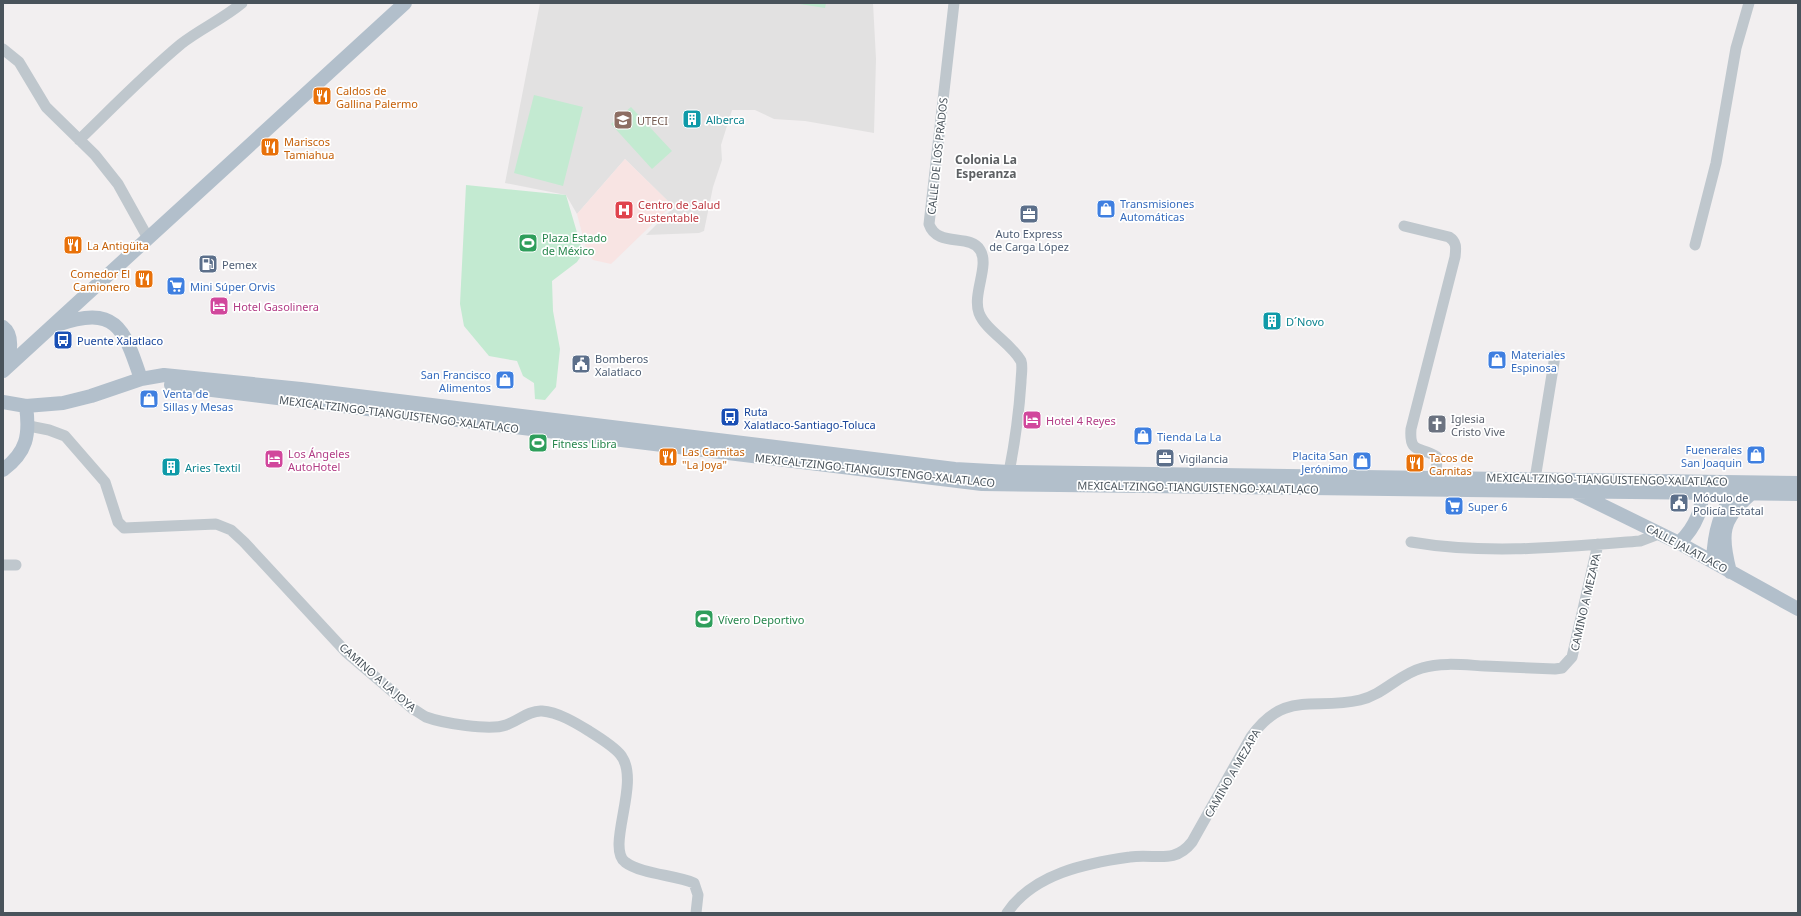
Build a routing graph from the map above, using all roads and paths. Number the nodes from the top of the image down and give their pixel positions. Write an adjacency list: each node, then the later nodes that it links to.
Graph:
1 (242, 3): 6 (street)
2 (405, 3): 8 (main road)
3 (954, 3): 19 (street, CALLE DE LOS PRADOS)
4 (1749, 3): 9 (street)
5 (3, 49): 6 (street)
6 (79, 140): 8 (street)
7 (1404, 226): 20 (street)
8 (148, 238): 11 (main road)
9 (1695, 245)
10 (3, 327): 13 (main road)
11 (51, 327): 13 (main road); 14 (main road)
12 (1555, 356): 21 (street)
13 (4, 370)
14 (146, 379): 16 (main road, MEXICALTZINGO-TIANGUISTENGO-XALATLACO); 19 (main road, MEXICALTZINGO-TIANGUISTENGO-XALATLACO); 26 (main road, MEXICALTZINGO-TIANGUISTENGO-XALATLACO)
15 (3, 402): 16 (main road, MEXICALTZINGO-TIANGUISTENGO-XALATLACO)
16 (26, 406): 17 (main road)
17 (29, 426): 18 (main road); 39 (street, CAMINO A LA JOYA)
18 (3, 470)
19 (1009, 472): 20 (main road, MEXICALTZINGO-TIANGUISTENGO-XALATLACO)
20 (1436, 477): 21 (main road, MEXICALTZINGO-TIANGUISTENGO-XALATLACO)
21 (1535, 479): 22 (main road, MEXICALTZINGO-TIANGUISTENGO-XALATLACO)
22 (1555, 479): 23 (main road, MEXICALTZINGO-TIANGUISTENGO-XALATLACO); 26 (main road, CALLE JALATLACO)
23 (1686, 480): 25 (main road, MEXICALTZINGO-TIANGUISTENGO-XALATLACO); 27 (main road)
24 (1798, 483): 25 (main road, MEXICALTZINGO-TIANGUISTENGO-XALATLACO)
25 (1751, 487): 28 (main road, MEXICALTZINGO-TIANGUISTENGO-XALATLACO); 29 (main road, MEXICALTZINGO-TIANGUISTENGO-XALATLACO); 37 (main road)
26 (1574, 491): 27 (main road, MEXICALTZINGO-TIANGUISTENGO-XALATLACO); 30 (main road, CALLE JALATLACO)
27 (1700, 492): 28 (main road, MEXICALTZINGO-TIANGUISTENGO-XALATLACO); 32 (main road)
28 (1735, 493): 34 (main road)
29 (1798, 494)
30 (1661, 533): 32 (main road, CALLE JALATLACO); 33 (street)
31 (1411, 542): 33 (street)
32 (1679, 543): 34 (main road, CALLE JALATLACO)
33 (1598, 544): 40 (street, CAMINO A MEZAPA)
34 (1713, 562): 37 (main road, CALLE JALATLACO)
35 (3, 565): 36 (street)
36 (16, 565)
37 (1730, 572): 38 (main road, CALLE JALATLACO)
38 (1798, 609)
39 (696, 913)
40 (1007, 913)

